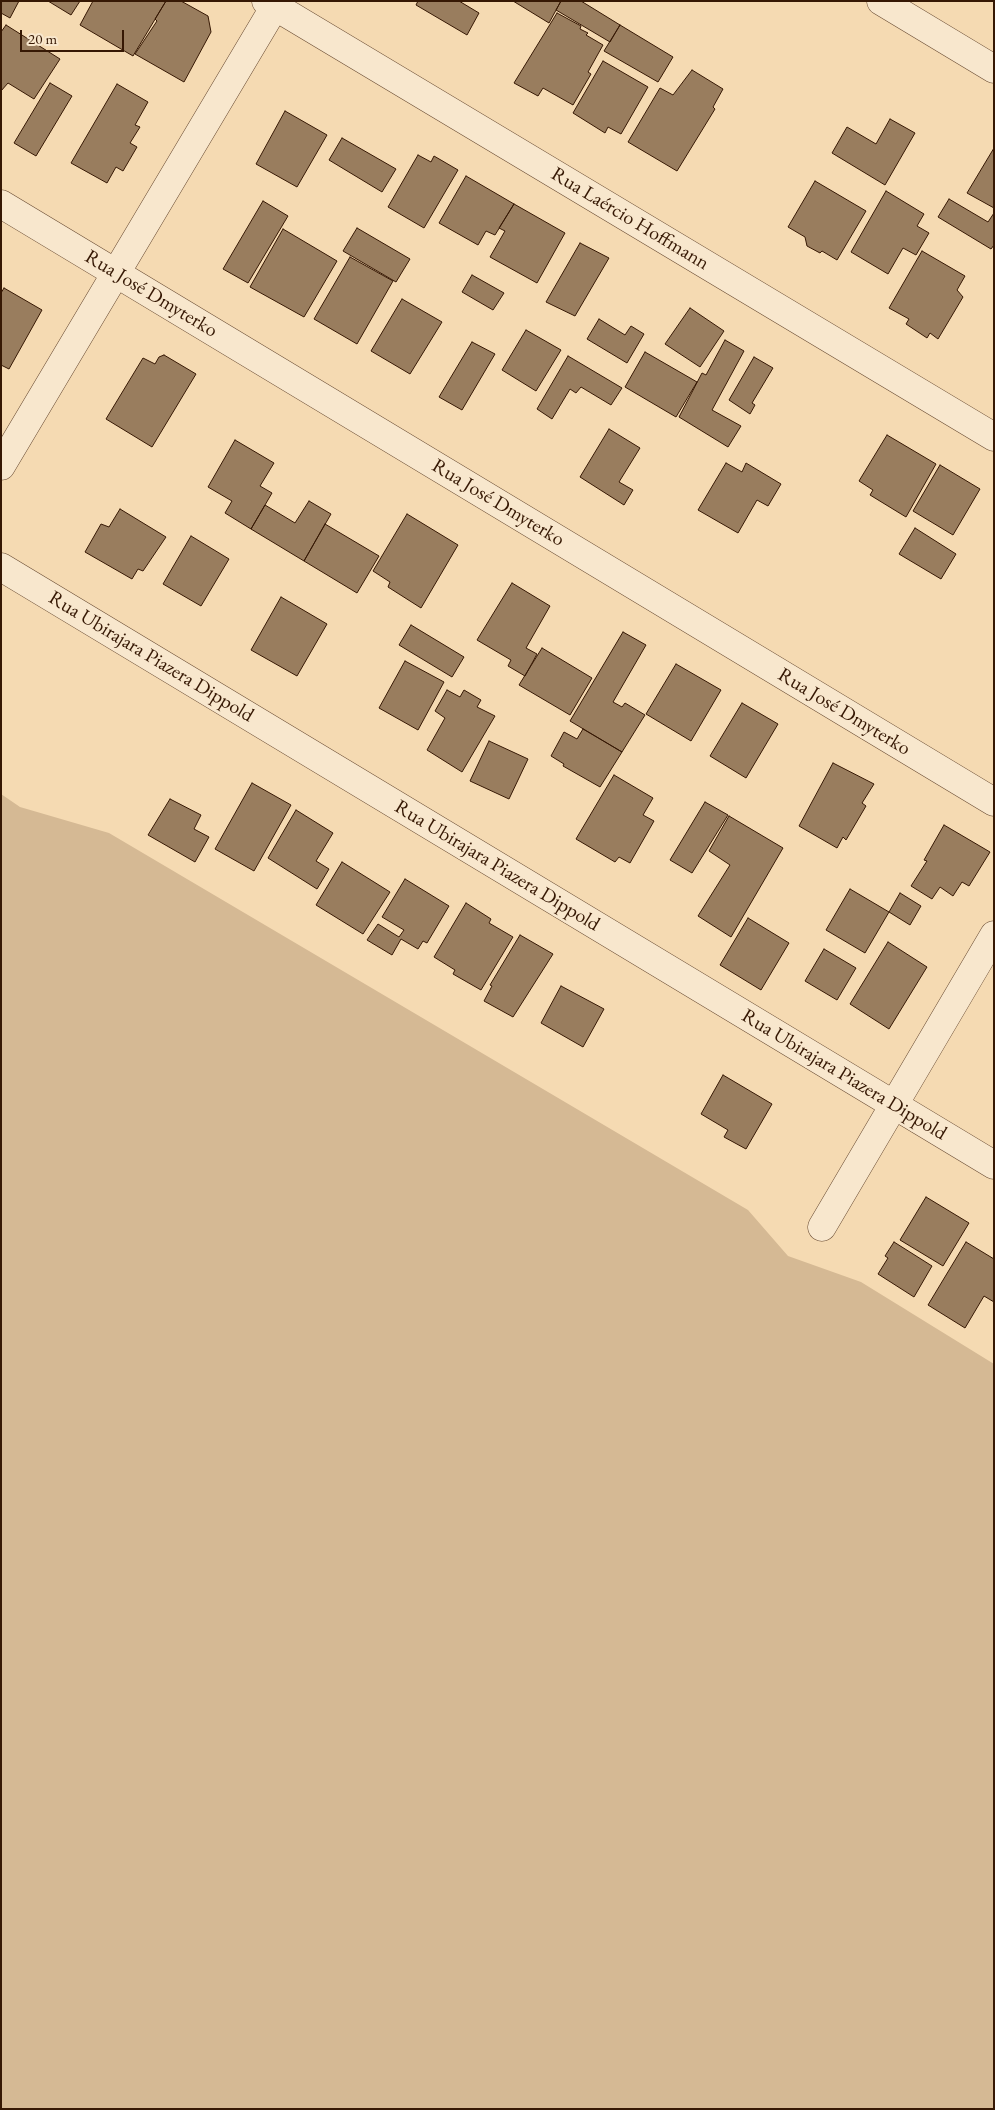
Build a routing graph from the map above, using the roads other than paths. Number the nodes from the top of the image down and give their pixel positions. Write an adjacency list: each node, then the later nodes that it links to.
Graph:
1 (882, 1): 3 (street)
2 (273, 3): 5 (street); 6 (street, Rua Laércio Hoffmann)
3 (994, 69)
4 (1, 204): 5 (street, Rua José Dmyterko)
5 (116, 273): 7 (street); 9 (street, Rua José Dmyterko)
6 (994, 437)
7 (1, 466)
8 (1, 567): 11 (street, Rua Ubirajara Piazera Dippold)
9 (994, 802)
10 (994, 935): 11 (street)
11 (894, 1105): 12 (street, Rua Ubirajara Piazera Dippold); 13 (street)
12 (994, 1165)
13 (822, 1227)

